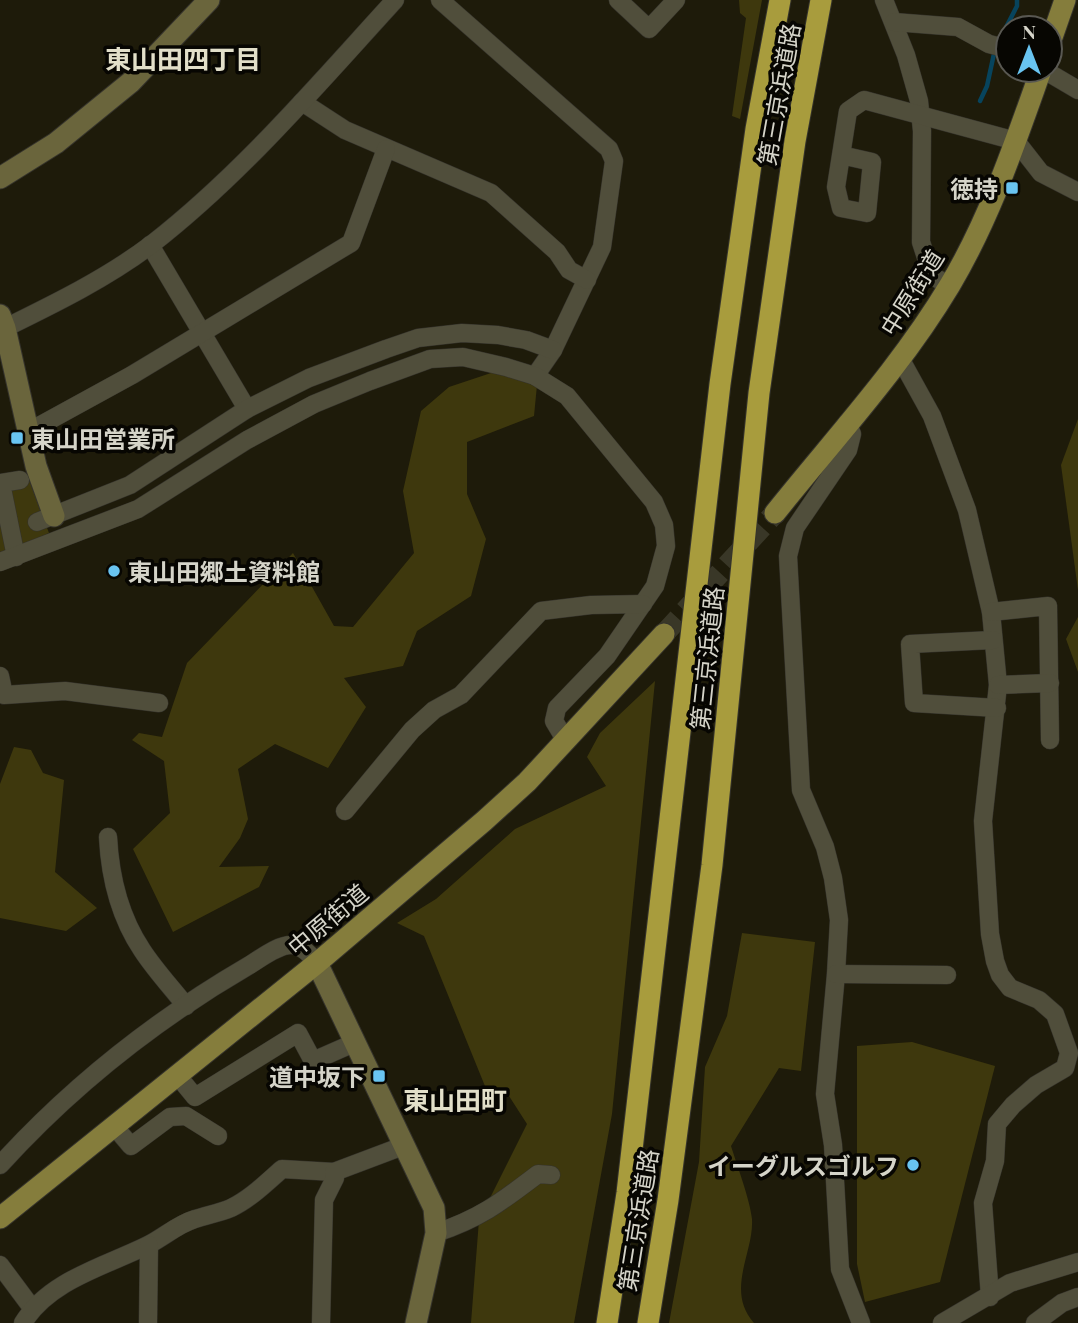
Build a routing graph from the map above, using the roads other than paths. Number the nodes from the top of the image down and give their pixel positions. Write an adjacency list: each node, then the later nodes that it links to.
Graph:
1 (209, 0): 17 (street)
2 (396, 0): 12 (street)
3 (440, 0): 20 (street)
4 (618, 0): 5 (street)
5 (676, 0)
6 (780, 0): 71 (highway, 第三京浜道路)
7 (821, 0): 72 (highway, 第三京浜道路)
8 (884, 0): 9 (street)
9 (894, 22): 10 (street); 13 (street)
10 (994, 46)
11 (1037, 84): 14 (main road, 中原街道)
12 (302, 102): 15 (street); 19 (street)
13 (921, 115): 14 (street); 16 (street); 21 (street)
14 (1016, 141): 18 (street); 21 (main road, 中原街道)
15 (386, 149): 20 (street); 23 (street)
16 (841, 155)
17 (0, 177)
18 (1078, 192)
19 (150, 245): 22 (street); 23 (street)
20 (587, 280): 24 (street)
21 (949, 285): 25 (main road, 中原街道)
22 (3, 321): 29 (street)
23 (201, 334): 27 (street); 29 (street)
24 (553, 350): 26 (street); 27 (street)
25 (900, 358): 28 (main road, 中原街道); 36 (street)
26 (535, 376): 34 (street); 35 (street)
27 (247, 409): 33 (street)
28 (847, 423): 32 (main road, 中原街道); 49 (street)
29 (28, 432): 33 (street)
30 (20, 480): 31 (street)
31 (0, 483): 34 (street)
32 (775, 513)
33 (45, 519)
34 (8, 559)
35 (643, 604): 45 (street); 46 (street)
36 (991, 612): 38 (street); 40 (street)
37 (664, 634): 45 (main road, 中原街道)
38 (993, 640): 41 (street); 43 (street)
39 (0, 676): 42 (street)
40 (1049, 683): 41 (street); 44 (street)
41 (998, 685): 43 (street)
42 (159, 703)
43 (997, 708): 65 (street)
44 (1050, 740)
45 (566, 741): 48 (main road, 中原街道)
46 (345, 811)
47 (108, 837): 51 (street)
48 (317, 963): 51 (street); 52 (street); 53 (main road, 中原街道)
49 (836, 974): 50 (street); 73 (street)
50 (947, 975)
51 (186, 1006): 57 (street)
52 (354, 1044): 53 (street); 56 (street)
53 (177, 1075): 54 (main road, 中原街道)
54 (114, 1126): 55 (street); 60 (main road, 中原街道)
55 (218, 1136)
56 (403, 1146): 58 (street); 61 (street)
57 (3, 1156)
58 (334, 1172): 62 (street); 69 (street)
59 (551, 1175): 61 (street)
60 (0, 1218)
61 (436, 1233): 70 (street)
62 (149, 1245): 67 (street); 68 (street)
63 (1078, 1262): 65 (street)
64 (0, 1265): 67 (street)
65 (990, 1297): 74 (street)
66 (1078, 1297): 75 (street)
67 (27, 1316)
68 (148, 1323)
69 (321, 1323)
70 (416, 1323)
71 (607, 1323)
72 (648, 1323)
73 (861, 1323)
74 (942, 1323)
75 (1035, 1323)

